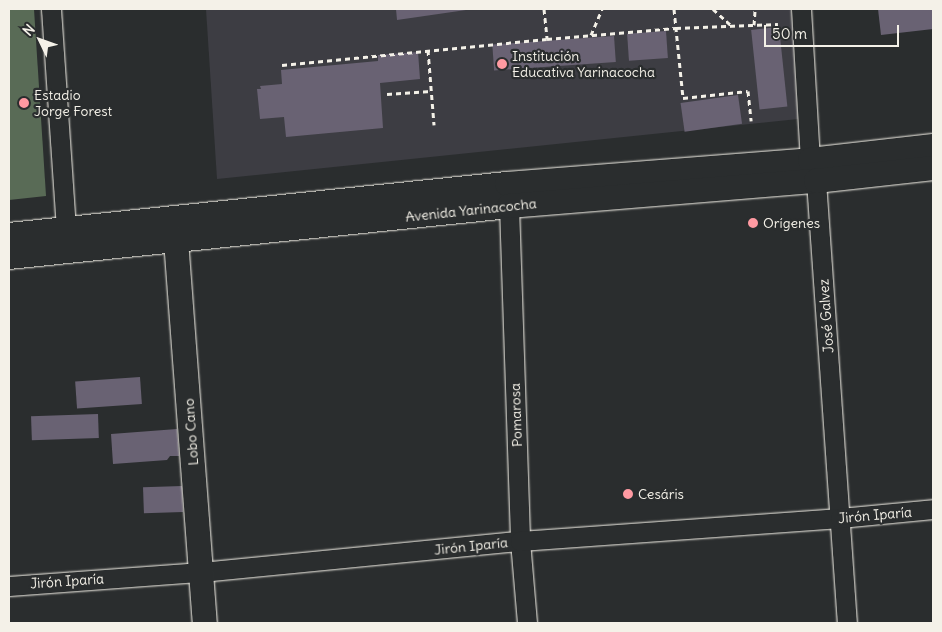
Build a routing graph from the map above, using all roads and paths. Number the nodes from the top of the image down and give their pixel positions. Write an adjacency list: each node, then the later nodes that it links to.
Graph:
1 (51, 9): 24 (street)
2 (544, 9): 13 (path)
3 (602, 9): 12 (path)
4 (674, 9): 11 (path)
5 (713, 9): 9 (path)
6 (755, 9): 10 (path)
7 (801, 9): 22 (street, José Galvez)
8 (778, 24): 10 (path)
9 (731, 25): 10 (path); 11 (path)
10 (754, 25)
11 (676, 28): 12 (path); 18 (path)
12 (591, 35): 13 (path)
13 (547, 38): 14 (path)
14 (428, 50): 15 (path); 16 (path)
15 (282, 65)
16 (432, 91): 17 (path); 19 (path)
17 (387, 94)
18 (751, 122)
19 (434, 124)
20 (933, 146): 22 (street, Avenida Yarinacocha)
21 (933, 168): 22 (street, Avenida Yarinacocha)
22 (813, 170): 23 (street, Avenida Yarinacocha); 24 (street, Avenida Yarinacocha); 29 (street, José Galvez)
23 (509, 206): 26 (street, Avenida Yarinacocha); 30 (street, Pomarosa)
24 (66, 229): 25 (street, Avenida Yarinacocha)
25 (9, 235)
26 (176, 240): 27 (street, Avenida Yarinacocha); 31 (street, Lobo Cano)
27 (9, 257)
28 (933, 509): 29 (street, Jirón Iparía)
29 (840, 518): 30 (street, Jirón Iparía); 35 (street, José Galvez)
30 (520, 541): 31 (street, Jirón Iparía); 34 (street, Pomarosa)
31 (201, 572): 32 (street, Jirón Iparía); 33 (street, Lobo Cano)
32 (9, 586)
33 (205, 623)
34 (527, 623)
35 (847, 623)

